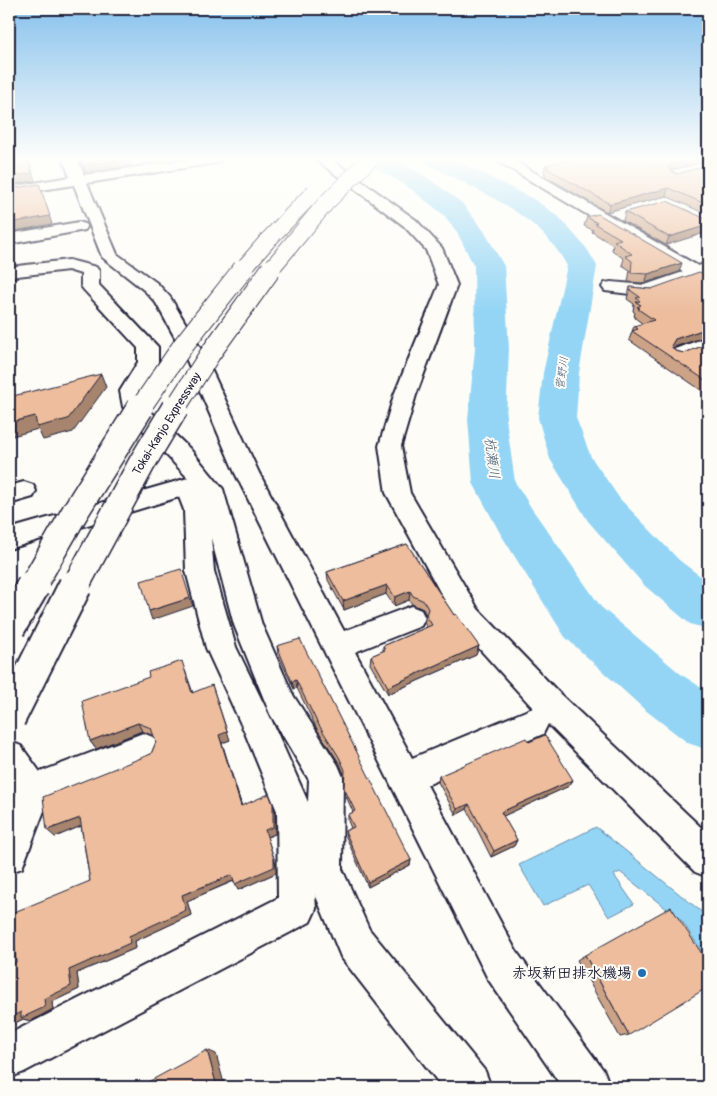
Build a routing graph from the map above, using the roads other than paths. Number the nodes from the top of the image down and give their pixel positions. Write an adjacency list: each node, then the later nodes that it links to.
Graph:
1 (72, 210): 9 (street)
2 (85, 210): 20 (street)
3 (296, 210): 19 (highway, bridge)
4 (320, 210): 21 (highway, Tokai-Kanjo Expressway, bridge)
5 (392, 210): 29 (street)
6 (589, 210): 8 (street)
7 (622, 214): 8 (street)
8 (604, 219): 13 (street)
9 (79, 227): 10 (street); 11 (street)
10 (9, 239)
11 (85, 244)
12 (9, 272): 30 (street)
13 (704, 273): 14 (street)
14 (611, 287)
15 (708, 343): 16 (street)
16 (679, 354)
17 (9, 539): 27 (street)
18 (411, 618): 20 (street)
19 (9, 627)
20 (337, 646): 25 (street)
21 (9, 718)
22 (532, 723): 25 (street)
23 (143, 749): 26 (street)
24 (9, 757): 26 (street)
25 (405, 778): 33 (street)
26 (34, 791): 28 (street)
27 (294, 811): 30 (street); 31 (street)
28 (9, 855)
29 (708, 859)
30 (324, 870): 32 (street)
31 (9, 1057)
32 (469, 1087)
33 (588, 1087)

